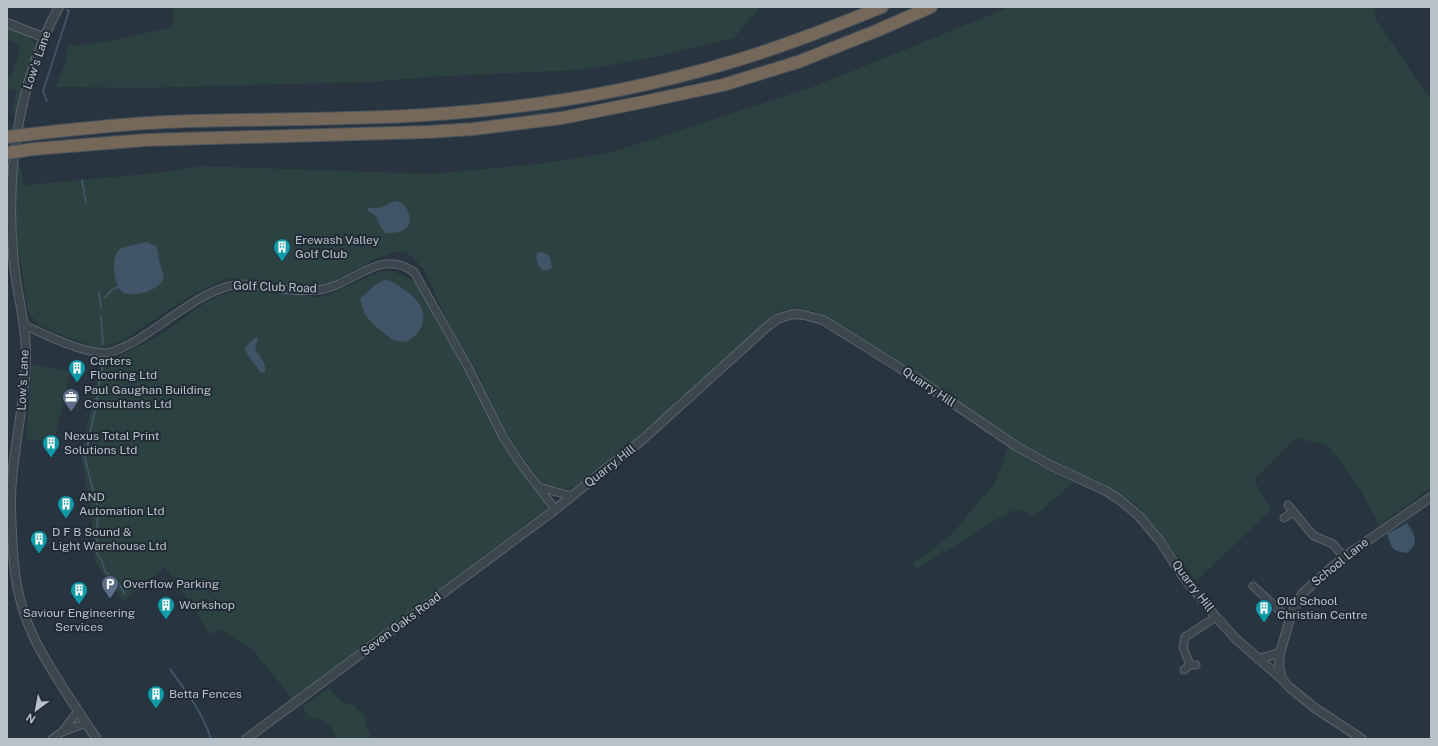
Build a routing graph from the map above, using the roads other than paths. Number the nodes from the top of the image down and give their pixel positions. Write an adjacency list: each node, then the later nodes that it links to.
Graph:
1 (59, 7): 5 (street, Low's Lane)
2 (882, 7): 6 (highway, bridge)
3 (931, 7): 7 (highway, bridge)
4 (7, 23): 5 (street)
5 (43, 37): 8 (street, Low's Lane)
6 (7, 137)
7 (7, 153)
8 (24, 325): 9 (street, Golf Club Road); 24 (street, Low's Lane)
9 (538, 487): 10 (street); 13 (street, Golf Club Road)
10 (571, 496): 13 (street, Quarry Hill); 18 (street, Quarry Hill)
11 (1431, 497): 16 (street, School Lane)
12 (1288, 505): 14 (street)
13 (556, 509): 29 (street, Seven Oaks Road)
14 (1294, 512): 15 (street); 16 (street)
15 (1284, 518)
16 (1344, 557): 19 (street, School Lane)
17 (1253, 586): 19 (street)
18 (1216, 617): 21 (street, Quarry Hill); 22 (street)
19 (1289, 619): 20 (street, School Lane)
20 (1280, 653): 21 (street); 23 (street, School Lane)
21 (1258, 659): 23 (street, Quarry Hill)
22 (1190, 667)
23 (1282, 679): 30 (street, Quarry Hill)
24 (78, 711): 25 (street, Low's Lane); 26 (street)
25 (86, 723): 26 (street); 28 (street, Low's Lane)
26 (62, 732): 27 (street)
27 (52, 739)
28 (97, 739)
29 (246, 739)
30 (1362, 739)

